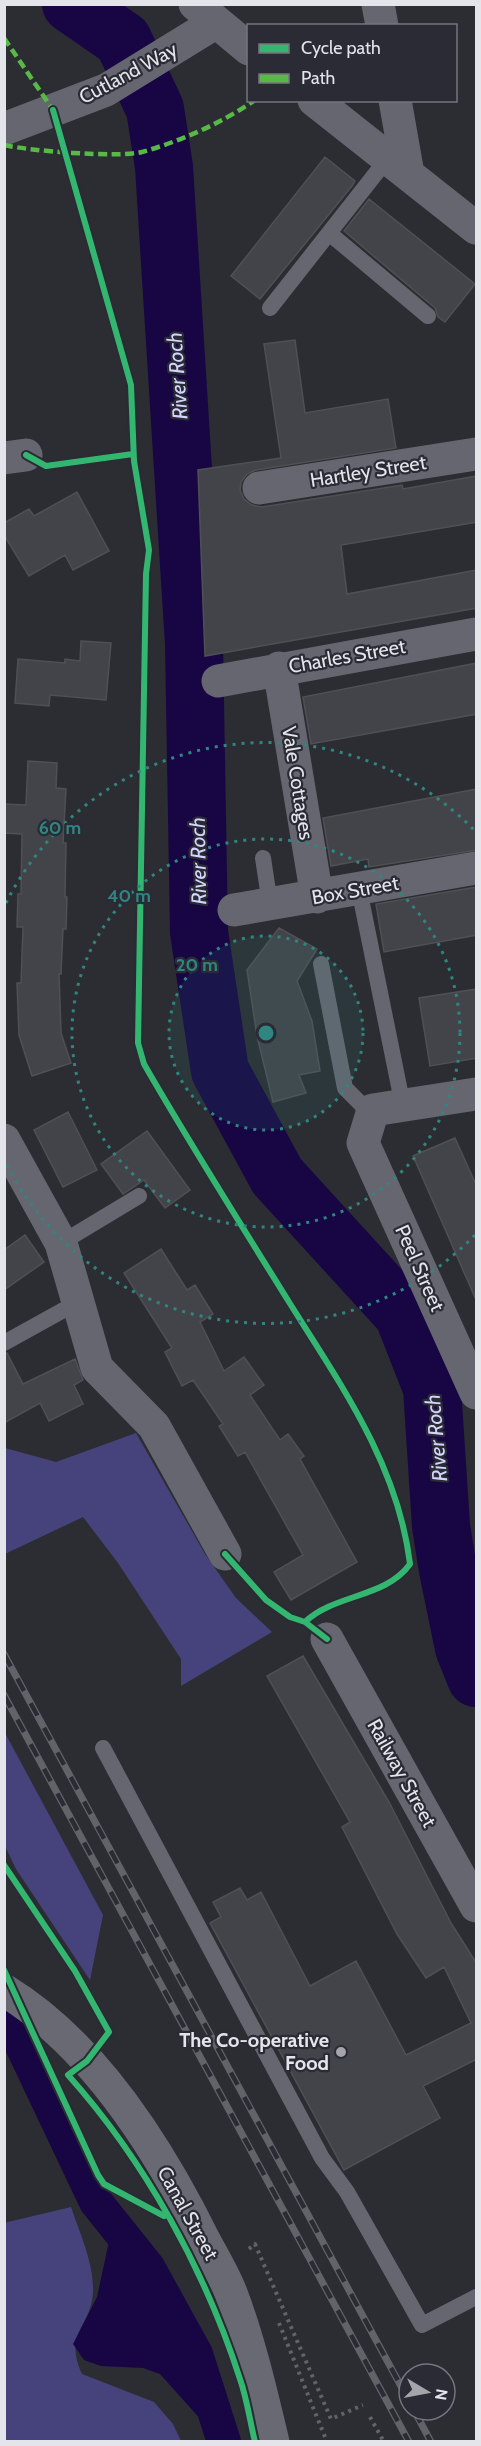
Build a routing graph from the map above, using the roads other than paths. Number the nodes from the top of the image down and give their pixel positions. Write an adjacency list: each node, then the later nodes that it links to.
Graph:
1 (378, 4): 3 (street)
2 (205, 14): 4 (street); 7 (street, Cutland Way)
3 (382, 24)
4 (247, 47)
5 (317, 102): 8 (street)
6 (395, 102): 8 (street)
7 (4, 129)
8 (398, 166): 9 (street); 10 (lane)
9 (477, 228)
10 (329, 233): 11 (lane); 12 (lane)
11 (270, 308)
12 (428, 316)
13 (477, 454): 14 (street, Hartley Street)
14 (259, 488)
15 (477, 634): 16 (street, Charles Street)
16 (279, 668): 17 (street, Charles Street); 21 (street, Vale Cottages)
17 (218, 681)
18 (263, 858): 22 (lane)
19 (477, 868): 20 (street, Box Street)
20 (359, 890): 21 (street, Box Street); 26 (lane)
21 (316, 897): 22 (street, Box Street)
22 (270, 904): 23 (street, Box Street)
23 (234, 910)
24 (321, 964): 27 (lane)
25 (477, 1094): 26 (street)
26 (403, 1106): 27 (street)
27 (367, 1129): 33 (street, Peel Street)
28 (4, 1140): 30 (street)
29 (139, 1196): 30 (lane)
30 (61, 1243): 31 (street)
31 (78, 1302): 32 (lane); 34 (street)
32 (4, 1343)
33 (477, 1393)
34 (225, 1554)
35 (327, 1639): 37 (street, Railway Street)
36 (103, 1748): 39 (lane)
37 (477, 1906)
38 (7, 1997): 40 (main road, Canal Street)
39 (477, 2297)
40 (273, 2442)

